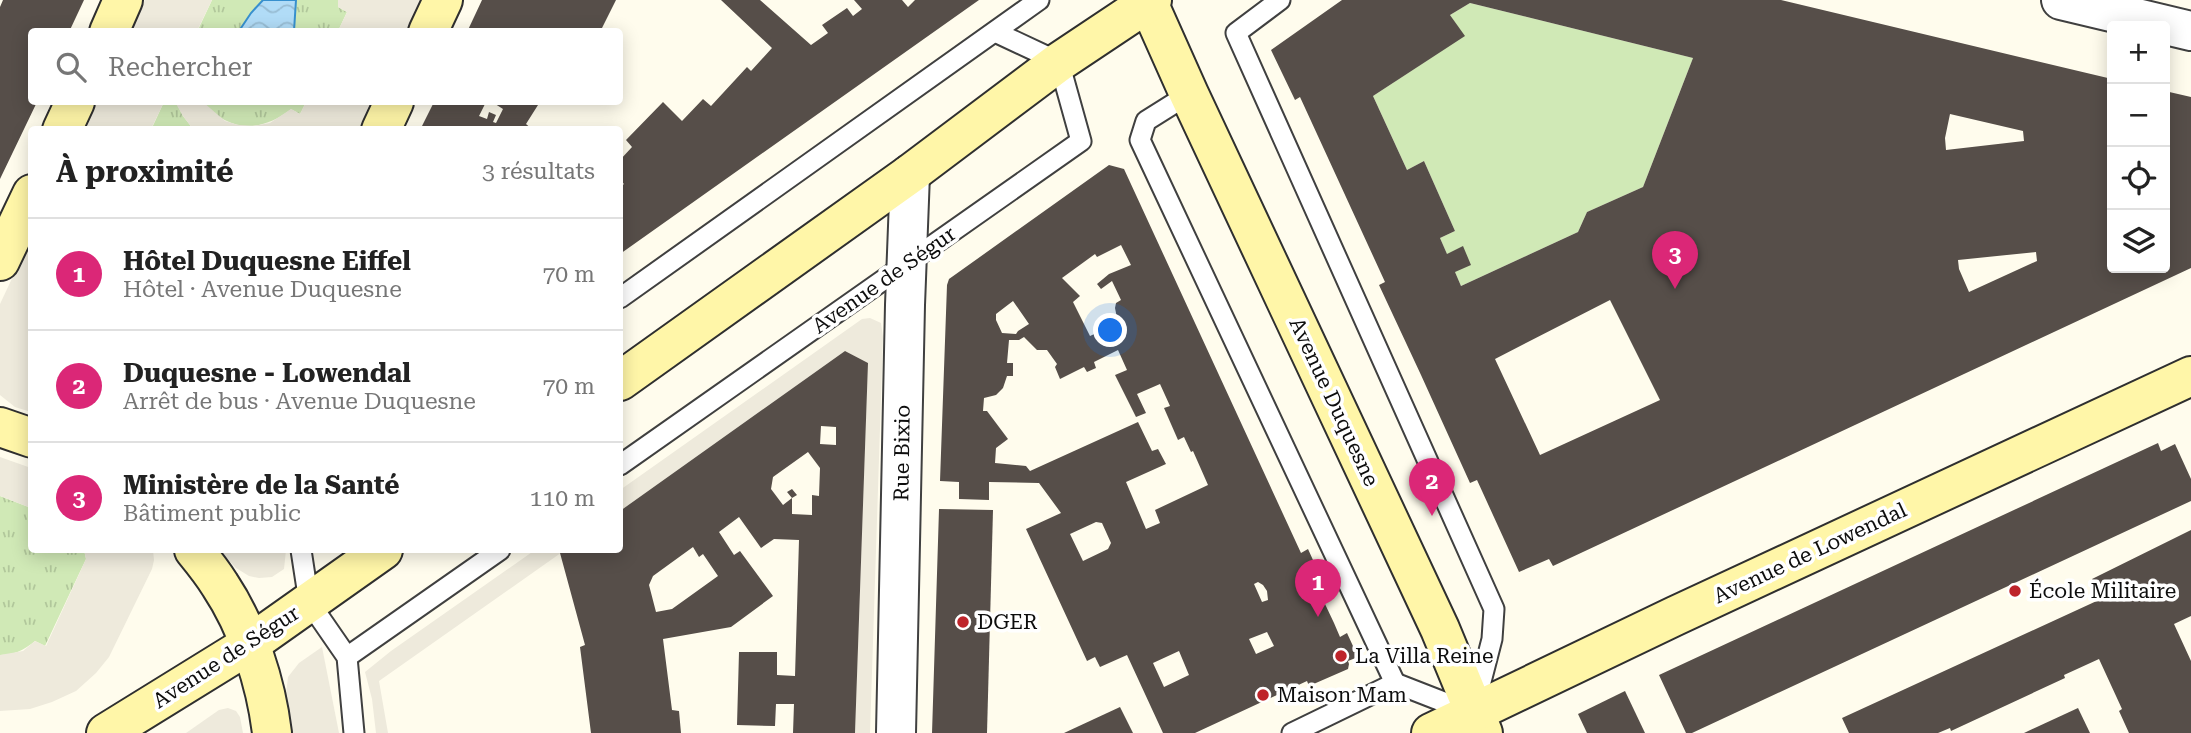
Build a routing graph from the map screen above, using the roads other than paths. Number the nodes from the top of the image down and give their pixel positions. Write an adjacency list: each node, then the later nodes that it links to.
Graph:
1 (124, 0): 7 (street)
2 (443, 0): 8 (street)
3 (1039, 0): 10 (lane)
4 (1280, 0): 35 (lane)
5 (2061, 0): 9 (street)
6 (1149, 1): 11 (street); 12 (street, Avenue Duquesne)
7 (111, 28)
8 (430, 28)
9 (2191, 31)
10 (995, 32): 11 (lane); 21 (lane)
11 (1059, 62): 17 (street); 20 (lane, Avenue de Ségur)
12 (1189, 94): 34 (lane); 35 (street, Avenue Duquesne)
13 (74, 105): 15 (street)
14 (393, 105): 16 (street)
15 (64, 126)
16 (383, 126)
17 (910, 174): 20 (street, Rue Bixio); 23 (street)
18 (28, 202): 19 (street)
19 (0, 261)
20 (907, 264): 26 (lane, Avenue de Ségur); 39 (street, Rue Bixio)
21 (623, 296)
22 (2191, 376): 35 (street, Avenue de Lowendal)
23 (623, 379)
24 (0, 427): 25 (street)
25 (28, 437)
26 (623, 464)
27 (196, 553): 32 (street)
28 (301, 553): 31 (lane, Avenue de Ségur)
29 (379, 553): 31 (street, Avenue de Ségur)
30 (496, 553): 33 (lane)
31 (309, 602): 32 (street, Avenue de Ségur); 33 (lane)
32 (250, 645): 36 (street, Avenue de Ségur); 37 (street)
33 (346, 657): 38 (lane)
34 (1395, 683): 35 (lane); 40 (lane)
35 (1474, 726): 41 (street, Avenue de Lowendal)
36 (106, 733)
37 (272, 733)
38 (354, 733)
39 (897, 733)
40 (1292, 733)
41 (1431, 733)

